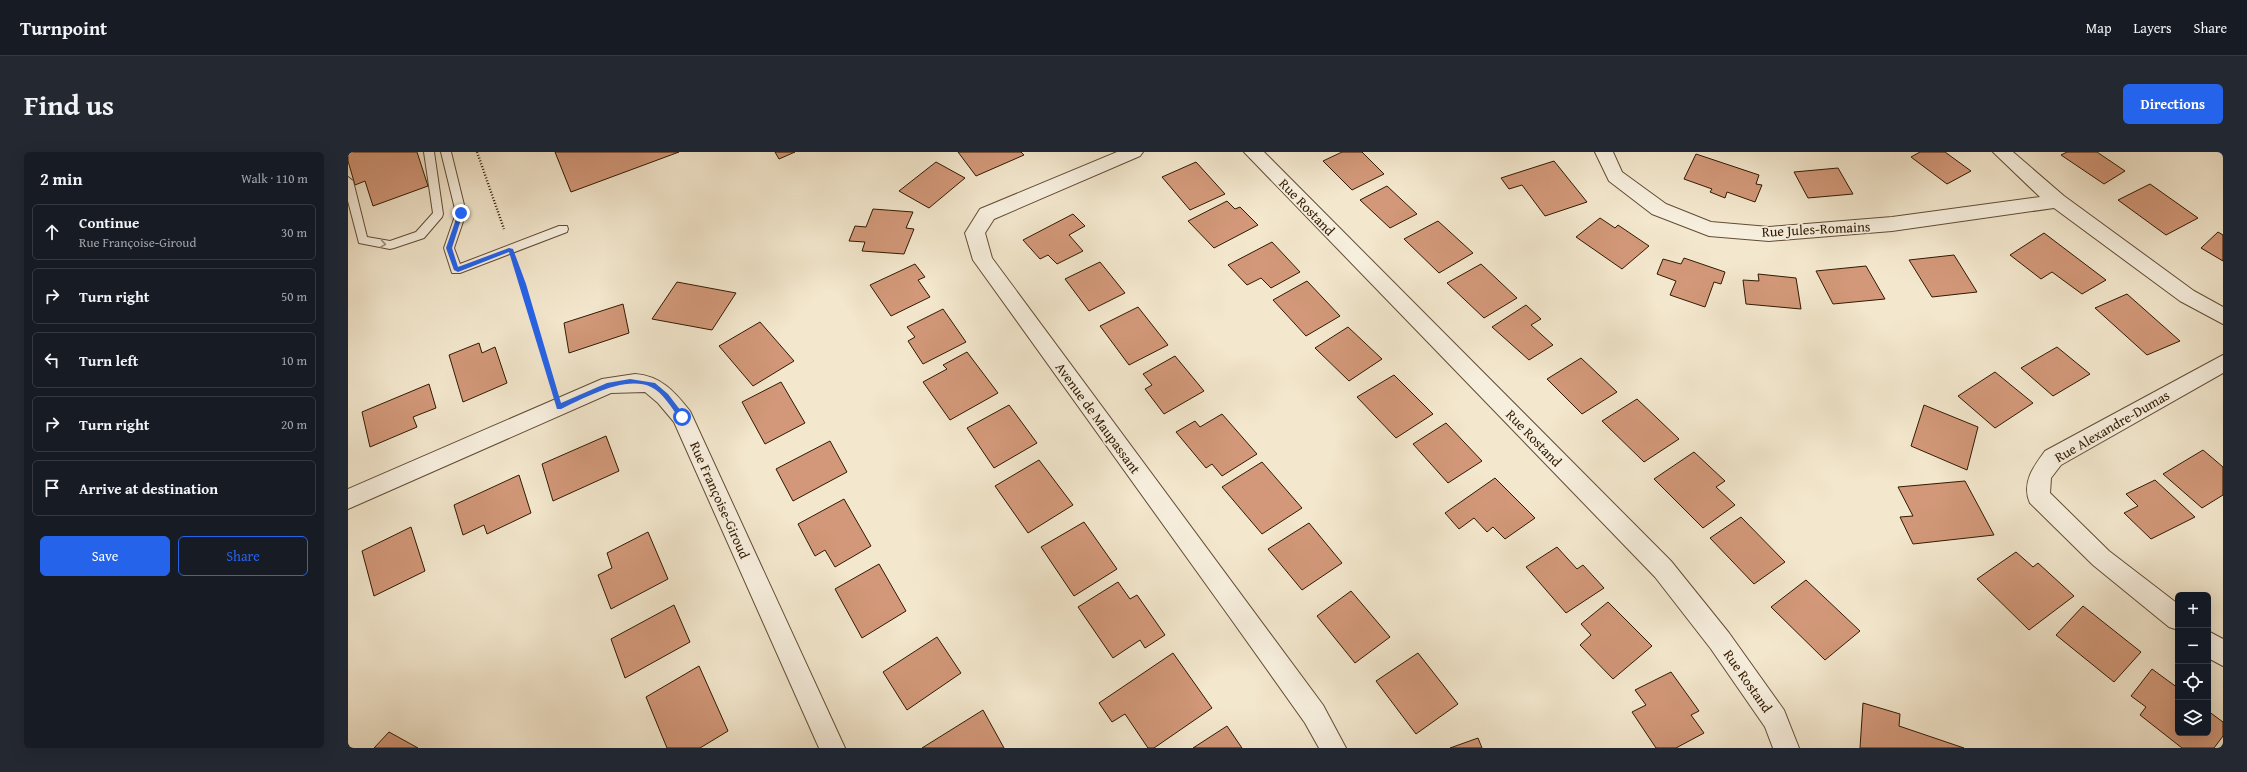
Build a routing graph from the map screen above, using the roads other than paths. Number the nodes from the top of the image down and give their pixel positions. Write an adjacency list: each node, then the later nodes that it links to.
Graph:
1 (429, 152): 7 (lane, one-way to 1)
2 (446, 152): 9 (lane)
3 (1134, 152): 17 (street, Avenue de Maupassant)
4 (1253, 152): 18 (street, Rue Rostand)
5 (1604, 152): 8 (street, Rue Jules-Romains)
6 (2002, 152): 8 (street)
7 (348, 181)
8 (2056, 201): 10 (street)
9 (563, 229)
10 (2223, 316)
11 (2223, 363): 13 (street, Rue Alexandre-Dumas)
12 (348, 499): 16 (street, Rue Françoise-Giroud)
13 (2175, 617)
14 (2211, 645): 15 (street)
15 (2223, 654)
16 (830, 747)
17 (1333, 748)
18 (1786, 748)

